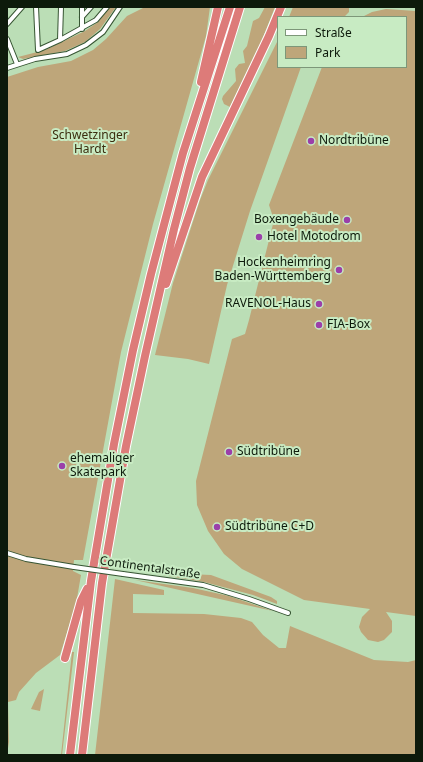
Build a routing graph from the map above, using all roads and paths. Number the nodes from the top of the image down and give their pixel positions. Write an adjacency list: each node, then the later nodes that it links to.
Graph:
1 (22, 7): 13 (street)
2 (36, 7): 16 (street)
3 (60, 7): 16 (street)
4 (82, 7): 12 (street)
5 (91, 7): 12 (street)
6 (107, 7): 14 (street)
7 (120, 7): 17 (street)
8 (218, 7): 19 (highway)
9 (230, 7): 19 (highway)
10 (240, 7): 20 (highway)
11 (280, 7): 20 (highway)
12 (82, 17): 14 (street)
13 (7, 24)
14 (82, 29): 16 (street)
15 (7, 39): 17 (street)
16 (60, 40)
17 (17, 64): 18 (street)
18 (7, 68)
19 (198, 103): 22 (highway)
20 (156, 307): 26 (highway)
21 (7, 553): 23 (street, Continentalstraße, bridge)
22 (91, 581): 24 (highway); 25 (highway)
23 (288, 613)
24 (65, 658)
25 (70, 755)
26 (82, 755)

